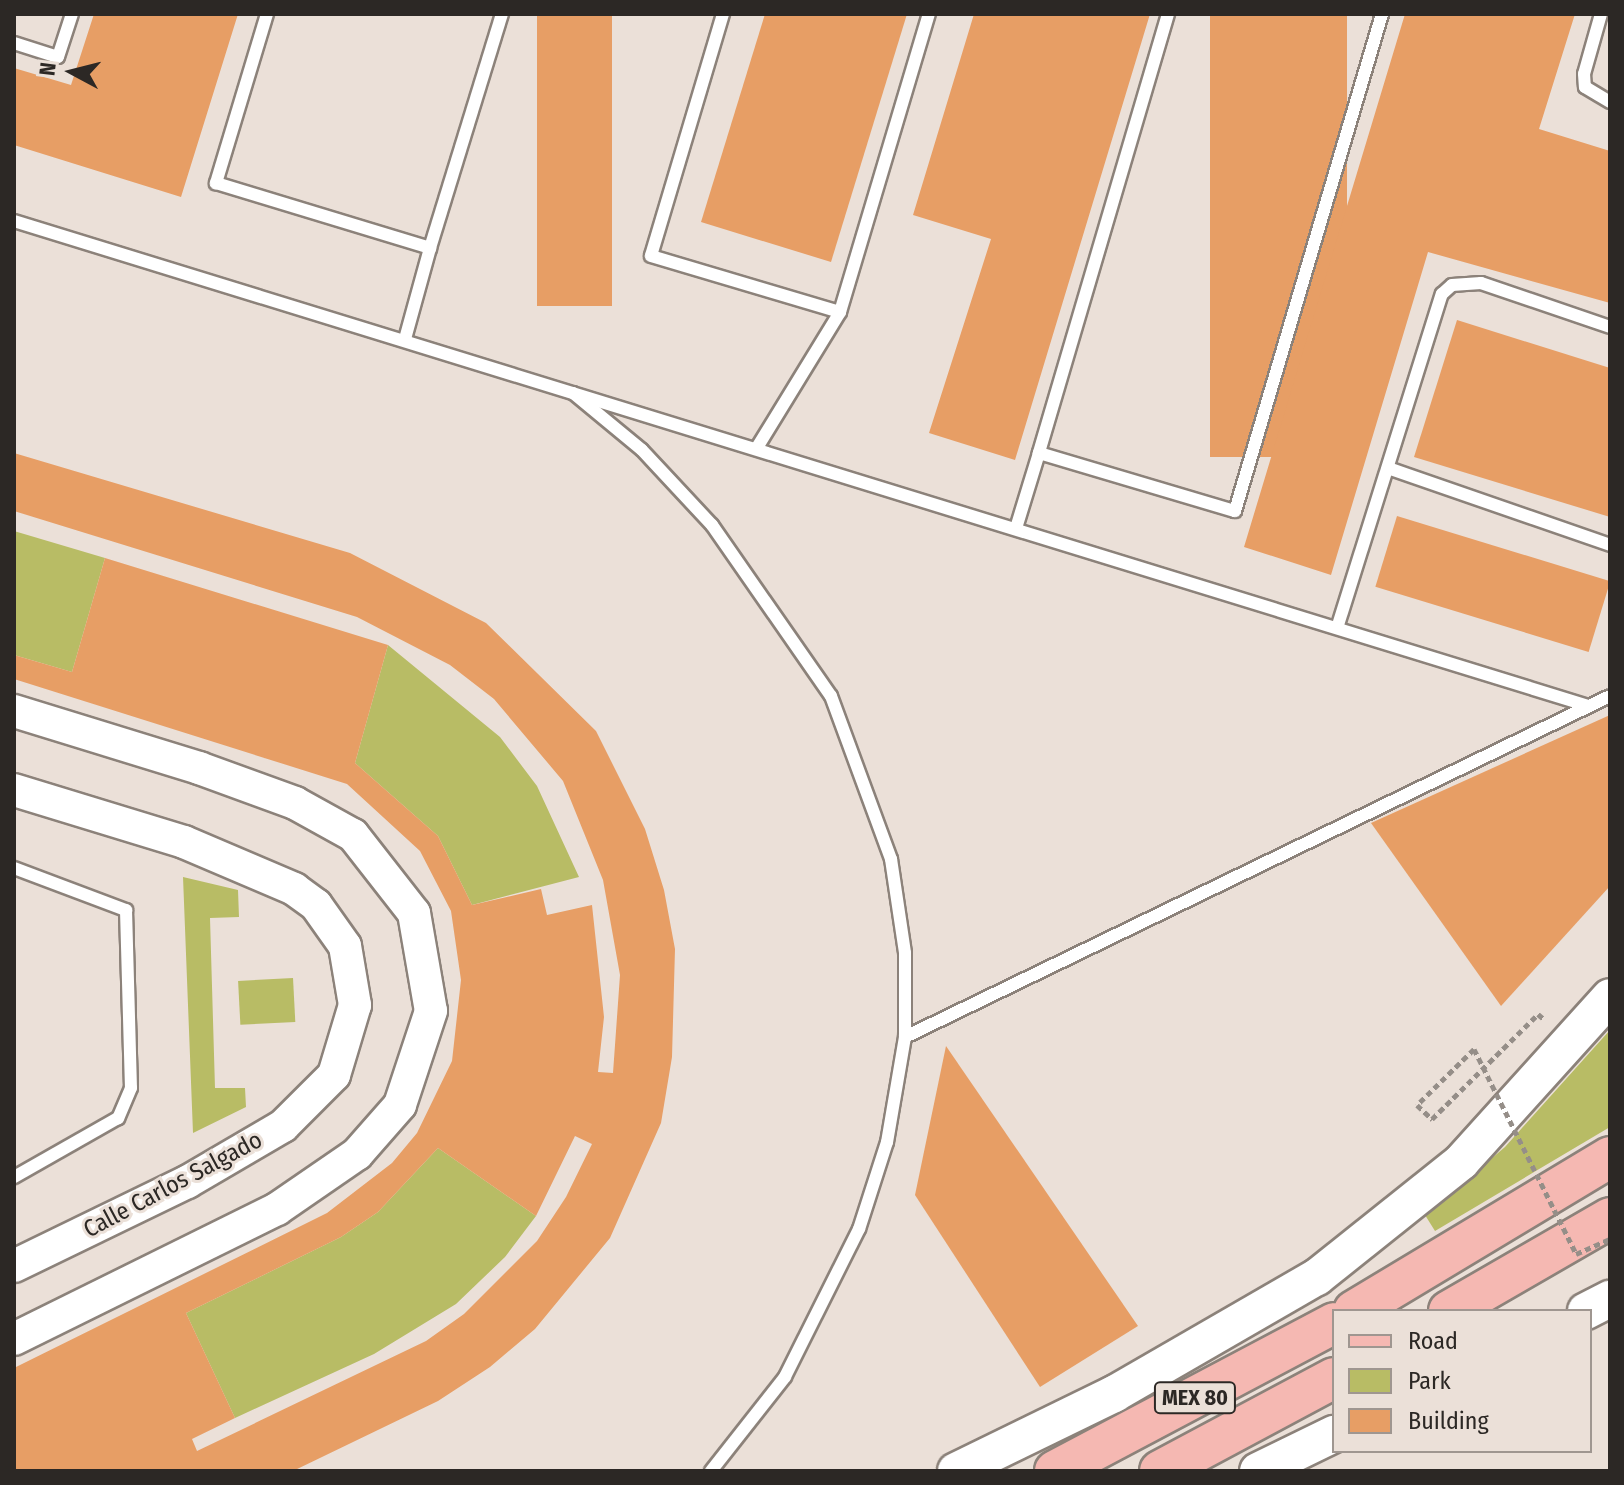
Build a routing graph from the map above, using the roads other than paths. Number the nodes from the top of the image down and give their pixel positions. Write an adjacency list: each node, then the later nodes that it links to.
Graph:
1 (72, 14): 9 (lane)
2 (267, 14): 12 (lane)
3 (502, 14): 12 (lane)
4 (723, 14): 13 (lane)
5 (929, 14): 13 (lane)
6 (1168, 14): 18 (lane)
7 (1382, 14): 18 (lane)
8 (1601, 14): 10 (lane)
9 (14, 43)
10 (1610, 102)
11 (14, 221): 15 (lane)
12 (430, 248): 15 (lane)
13 (840, 312): 17 (lane)
14 (1610, 327): 19 (lane)
15 (405, 339): 16 (lane)
16 (568, 388): 17 (lane); 29 (lane)
17 (758, 446): 20 (lane)
18 (1039, 453): 20 (lane)
19 (1388, 468): 21 (lane); 22 (lane)
20 (1017, 525): 22 (lane)
21 (1610, 545)
22 (1338, 625): 24 (lane)
23 (1610, 696): 24 (lane)
24 (1589, 706): 29 (lane)
25 (14, 711): 39 (street)
26 (14, 790): 33 (street, Calle Carlos Salgado)
27 (14, 868): 31 (lane)
28 (1610, 997): 43 (main road)
29 (905, 1037): 42 (lane)
30 (1610, 1157): 35 (main road)
31 (14, 1177)
32 (1610, 1218): 36 (main road)
33 (14, 1266)
34 (1610, 1299): 37 (main road)
35 (1357, 1309)
36 (1452, 1309)
37 (1590, 1309)
38 (1332, 1324): 44 (main road, MEX 80)
39 (14, 1339)
40 (1332, 1379): 45 (main road, MEX 80)
41 (1332, 1435): 46 (main road)
42 (711, 1471)
43 (956, 1471)
44 (1055, 1471)
45 (1160, 1471)
46 (1258, 1471)

